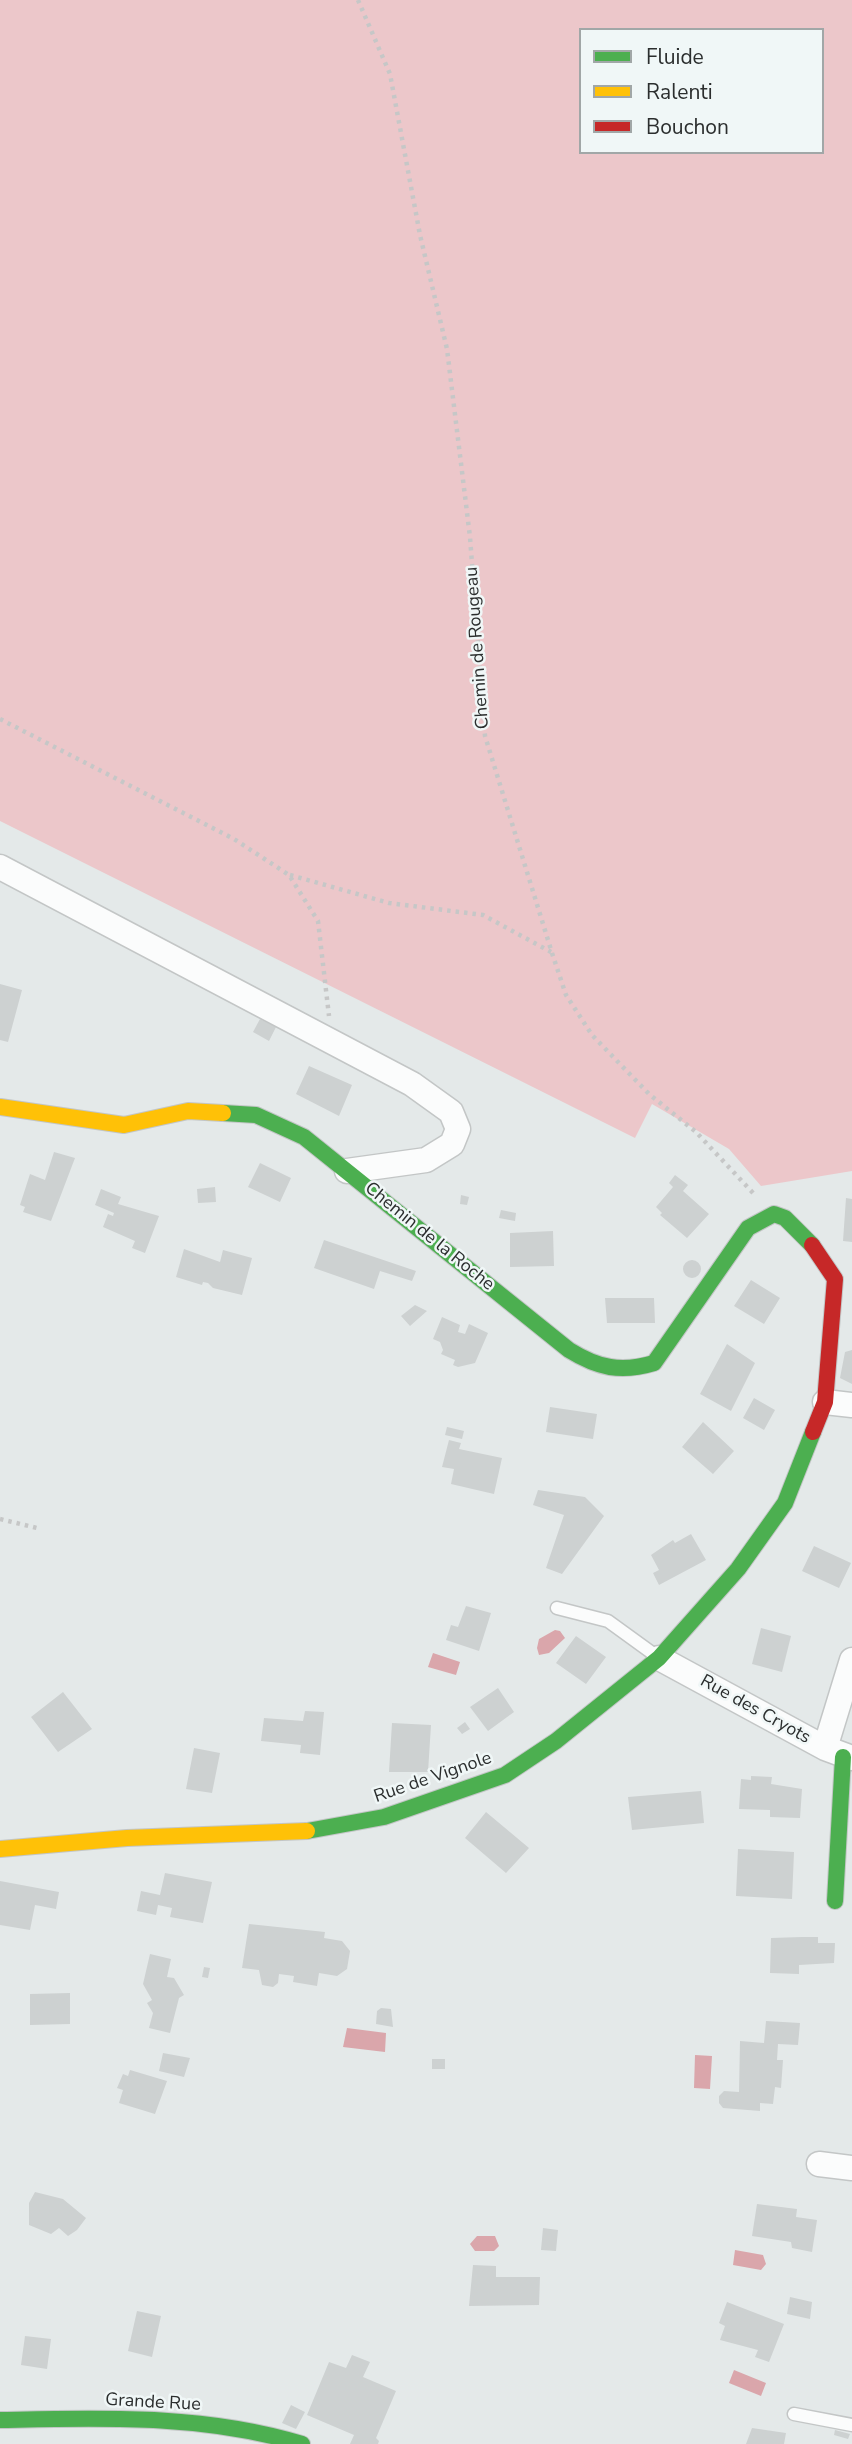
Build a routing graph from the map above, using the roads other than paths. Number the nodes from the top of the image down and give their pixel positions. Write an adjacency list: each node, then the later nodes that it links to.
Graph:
1 (0, 867): 3 (street, Chemin de la Roche)
2 (0, 1107): 3 (street)
3 (347, 1171): 4 (street, Chemin de la Roche)
4 (825, 1402): 5 (street); 8 (street, Rue de Vignole)
5 (852, 1405)
6 (557, 1608): 8 (lane)
7 (849, 1648): 9 (street)
8 (659, 1658): 9 (street, Rue des Cryots); 10 (street, Rue de Vignole)
9 (840, 1754): 11 (street)
10 (0, 1849)
11 (835, 1901)
12 (819, 2164): 13 (street)
13 (852, 2168)
14 (794, 2414): 16 (lane)
15 (0, 2420): 17 (street, Grande Rue)
16 (852, 2425)
17 (302, 2444)

